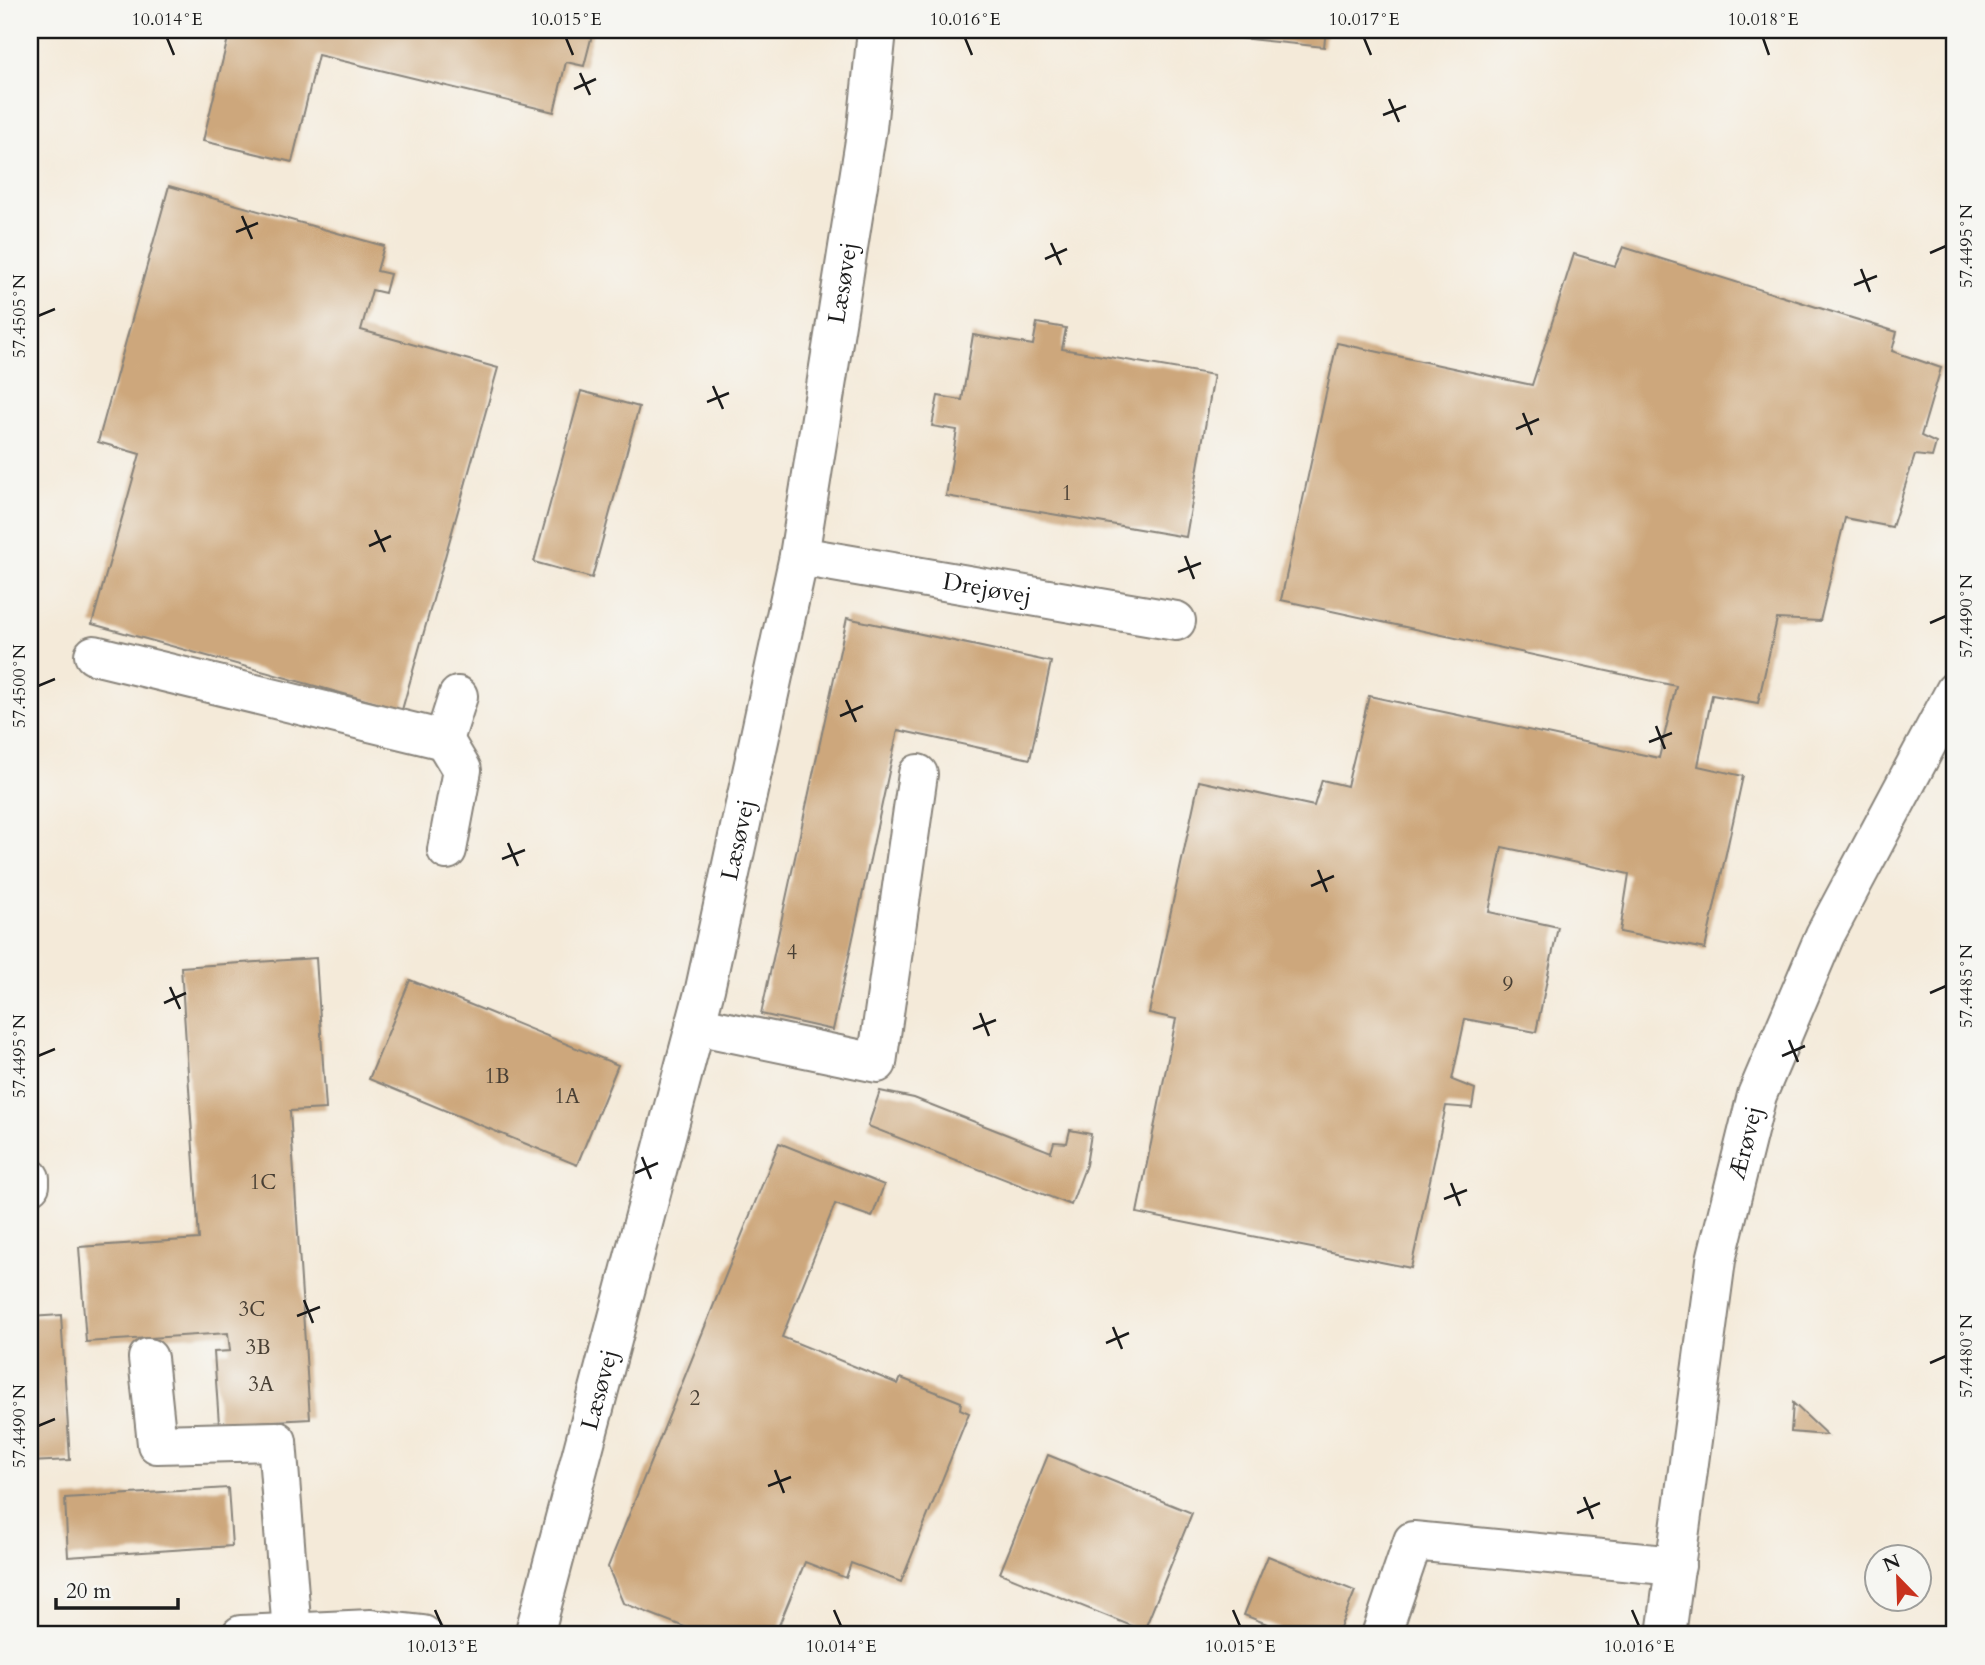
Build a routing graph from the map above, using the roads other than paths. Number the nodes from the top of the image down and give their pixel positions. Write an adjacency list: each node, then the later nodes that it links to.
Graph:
1 (877, 30): 2 (street, Læsøvej)
2 (799, 556): 3 (street, Drejøvej); 10 (street, Læsøvej)
3 (1176, 621)
4 (94, 655): 7 (street)
5 (1955, 691): 14 (street, Ærøvej)
6 (458, 696): 7 (street)
7 (444, 740): 9 (street)
8 (918, 774): 10 (street)
9 (447, 850)
10 (695, 1025): 19 (street, Læsøvej)
11 (30, 1178): 12 (street)
12 (30, 1185)
13 (148, 1358): 15 (street)
14 (1676, 1566): 20 (street); 21 (street, Ærøvej)
15 (292, 1633): 16 (street); 17 (street)
16 (333, 1633): 18 (street)
17 (241, 1635)
18 (423, 1635)
19 (534, 1635)
20 (1381, 1635)
21 (1667, 1635)

